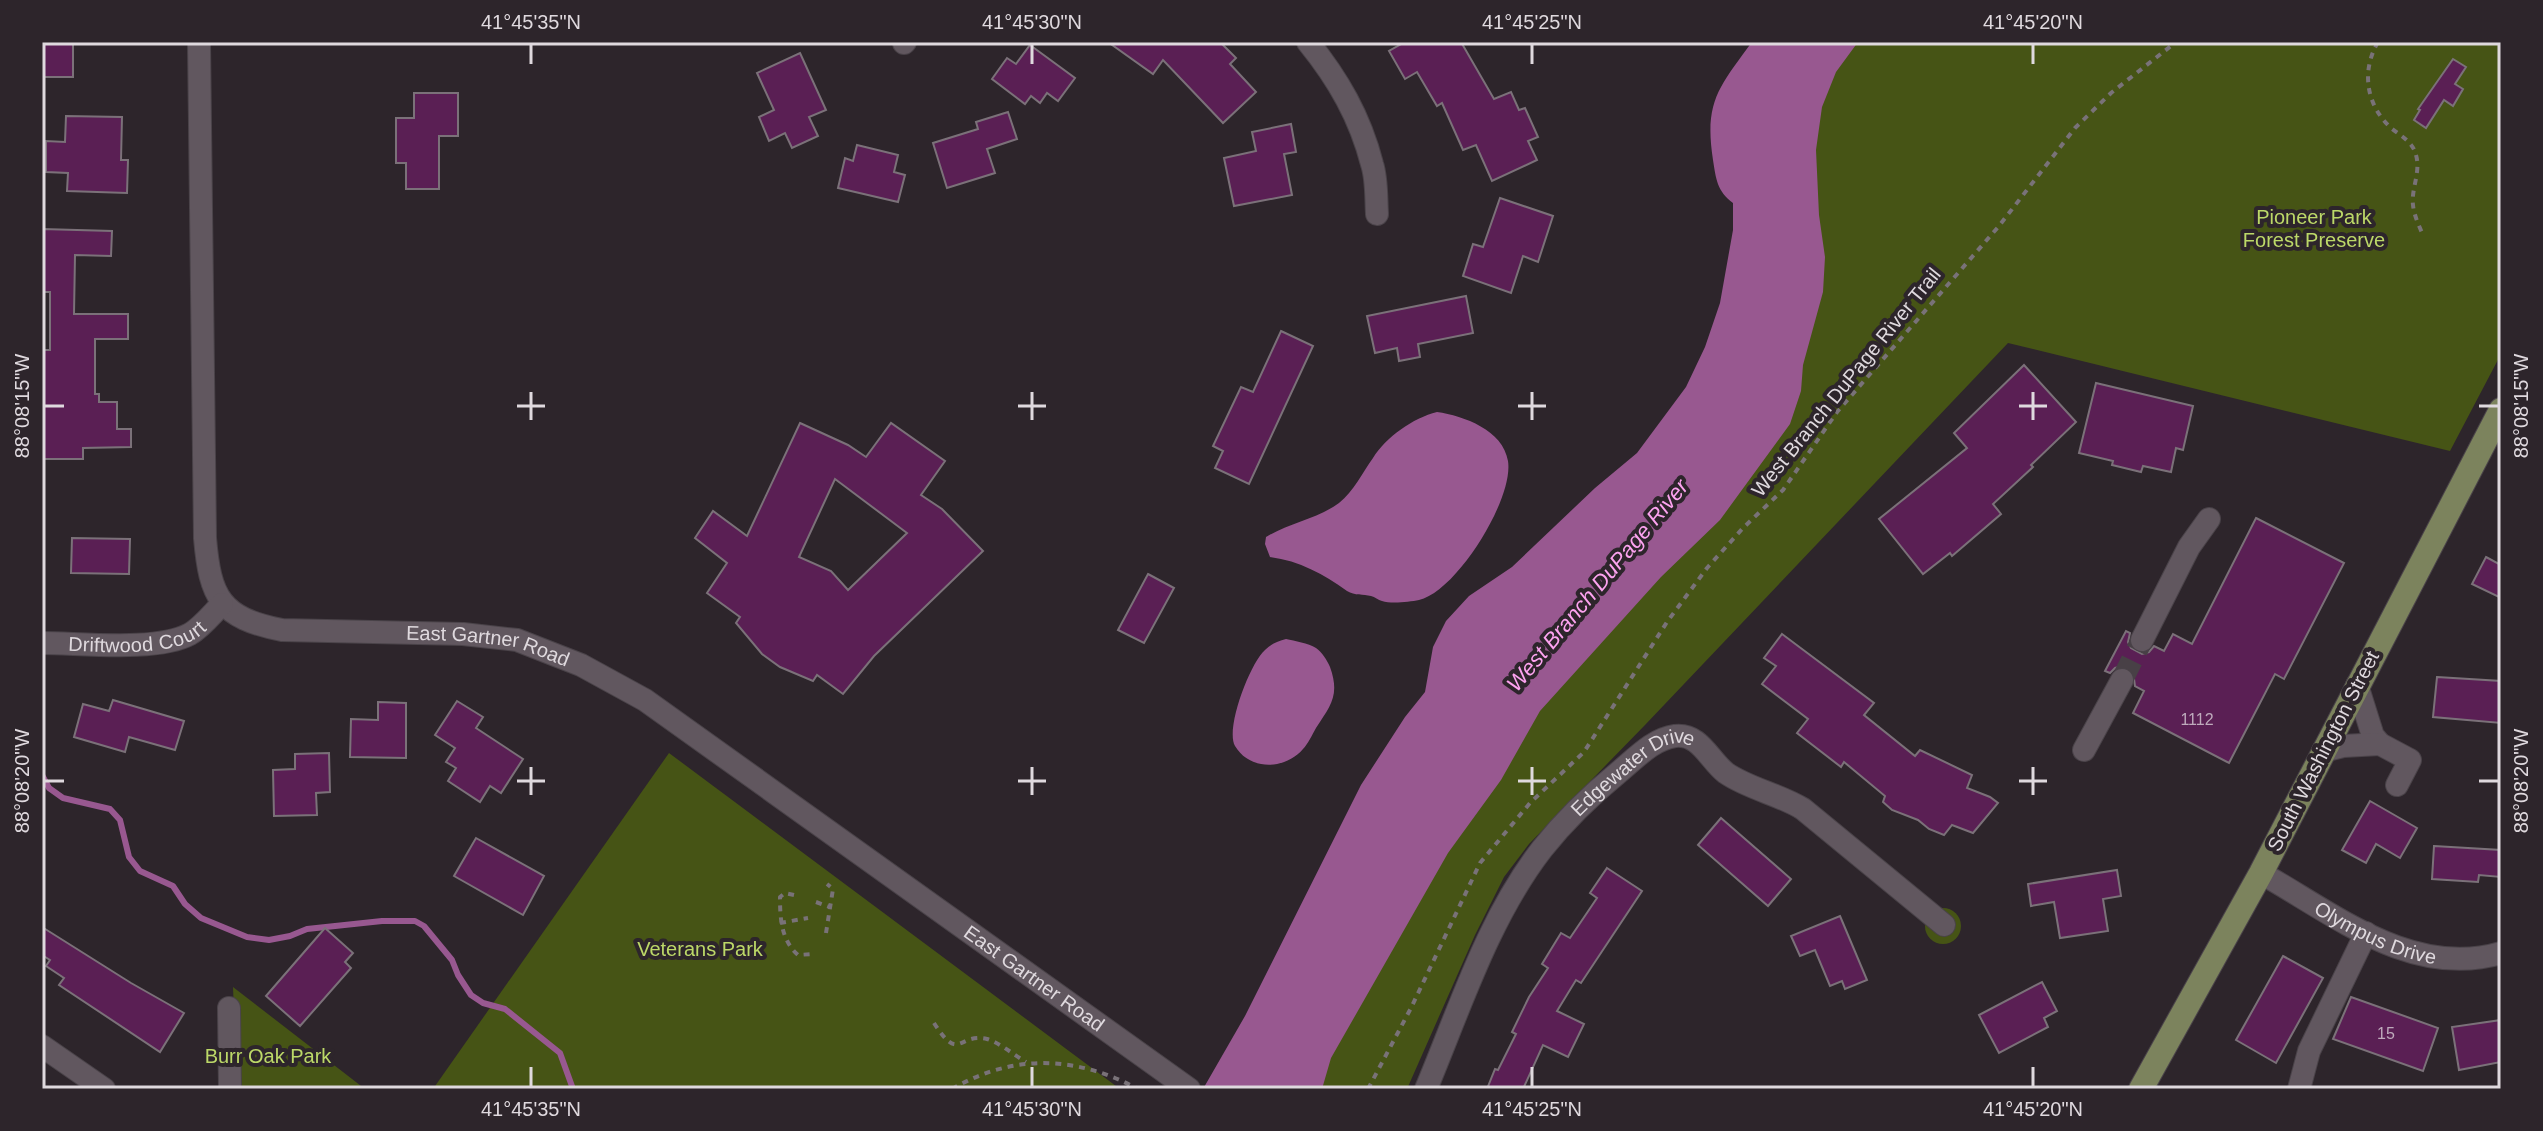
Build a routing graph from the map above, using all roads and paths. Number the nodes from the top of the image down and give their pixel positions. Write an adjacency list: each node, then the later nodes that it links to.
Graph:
1 (199, 42): 9 (street)
2 (1308, 42): 5 (street)
3 (2176, 42): 39 (path, West Branch DuPage River Trail)
4 (2378, 42): 6 (path)
5 (1377, 214)
6 (2423, 235)
7 (2501, 410): 13 (main road, South Washington Street)
8 (2209, 519): 10 (street)
9 (222, 604): 11 (street, Driftwood Court); 38 (street, East Gartner Road)
10 (2142, 640)
11 (42, 643)
12 (2122, 680): 15 (street)
13 (2357, 685): 14 (street); 16 (main road, South Washington Street)
14 (2380, 744): 16 (street); 17 (street)
15 (2084, 750)
16 (2323, 751): 18 (main road, South Washington Street)
17 (2397, 785)
18 (2261, 873): 27 (street, Olympus Drive); 41 (main road, South Washington Street)
19 (827, 884): 22 (path)
20 (794, 895): 24 (path)
21 (816, 902): 22 (path)
22 (830, 907): 26 (path)
23 (808, 918): 24 (path)
24 (780, 923): 29 (path)
25 (1944, 925): 40 (street, Edgewater Drive)
26 (826, 933)
27 (2366, 933): 28 (street, Olympus Drive); 42 (street)
28 (2501, 953)
29 (813, 954)
30 (229, 1008): 35 (street)
31 (934, 1023): 33 (path)
32 (42, 1046): 34 (street)
33 (1028, 1063): 36 (path); 37 (path)
34 (104, 1089)
35 (230, 1089)
36 (952, 1089)
37 (1138, 1089)
38 (1189, 1089)
39 (1368, 1089)
40 (1426, 1089)
41 (2141, 1089)
42 (2299, 1089)

